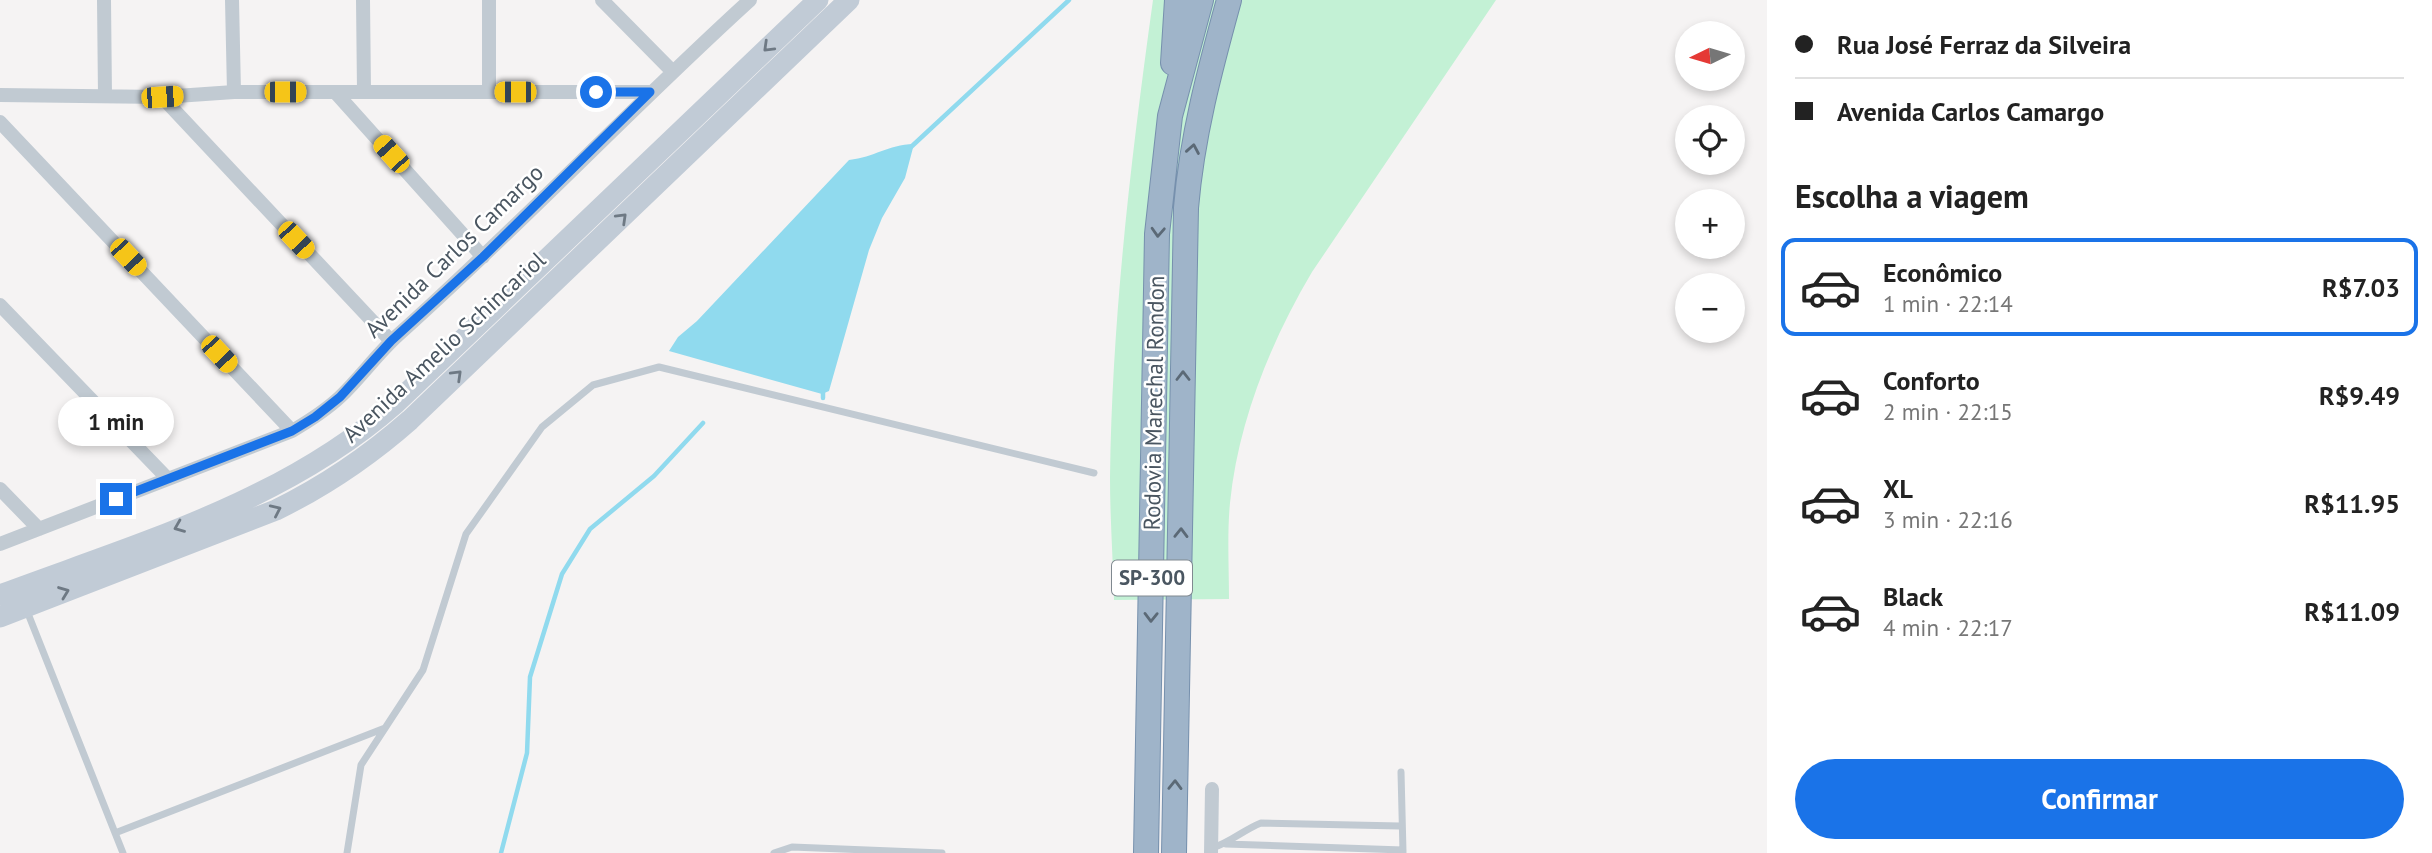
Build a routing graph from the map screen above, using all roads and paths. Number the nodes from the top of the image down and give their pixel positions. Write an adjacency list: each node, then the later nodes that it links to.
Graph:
1 (104, 0): 19 (street)
2 (232, 0): 14 (street)
3 (363, 0): 13 (street)
4 (489, 0): 15 (street)
5 (602, 0): 12 (street)
6 (750, 0): 12 (street, Avenida Carlos Camargo)
7 (818, 0): 32 (main road, Avenida Amelio Schincariol, one-way to 32)
8 (849, 0): 33 (main road, Avenida Amelio Schincariol, one-way to 8)
9 (1177, 0): 21 (highway)
10 (1201, 0): 21 (highway, Rodovia Marechal Rondon / SP-300)
11 (1228, 0): 47 (highway, Rodovia Marechal Rondon / SP-300, one-way to 11)
12 (672, 71): 16 (street, Avenida Carlos Camargo)
13 (365, 91): 15 (street); 17 (street)
14 (234, 92): 17 (street); 20 (street)
15 (489, 92): 16 (street)
16 (650, 92): 23 (street, Avenida Carlos Camargo)
17 (336, 93): 23 (street)
18 (0, 95): 19 (street)
19 (105, 96): 20 (street)
20 (162, 97): 25 (street)
21 (1170, 116): 46 (highway, Rodovia Marechal Rondon / SP-300, one-way to 46)
22 (0, 122): 26 (street)
23 (483, 257): 25 (street, Avenida Carlos Camargo)
24 (0, 305): 28 (street)
25 (391, 341): 26 (street, Avenida Carlos Camargo)
26 (292, 431): 28 (street, Avenida Carlos Camargo)
27 (1094, 473): 35 (lane)
28 (168, 480): 30 (street, Avenida Carlos Camargo)
29 (0, 489): 30 (street)
30 (39, 529): 31 (street, Avenida Carlos Camargo)
31 (0, 544)
32 (0, 595)
33 (25, 607): 34 (main road, Avenida Amelio Schincariol); 39 (lane)
34 (0, 617)
35 (385, 728): 39 (lane); 43 (lane)
36 (1401, 772): 38 (lane)
37 (1212, 789): 40 (street)
38 (1400, 827): 40 (lane); 41 (lane)
39 (115, 834): 42 (lane)
40 (1216, 848): 41 (lane)
41 (1403, 852)
42 (123, 853)
43 (347, 853)
44 (774, 853): 45 (lane)
45 (942, 853)
46 (1146, 853)
47 (1174, 853)

